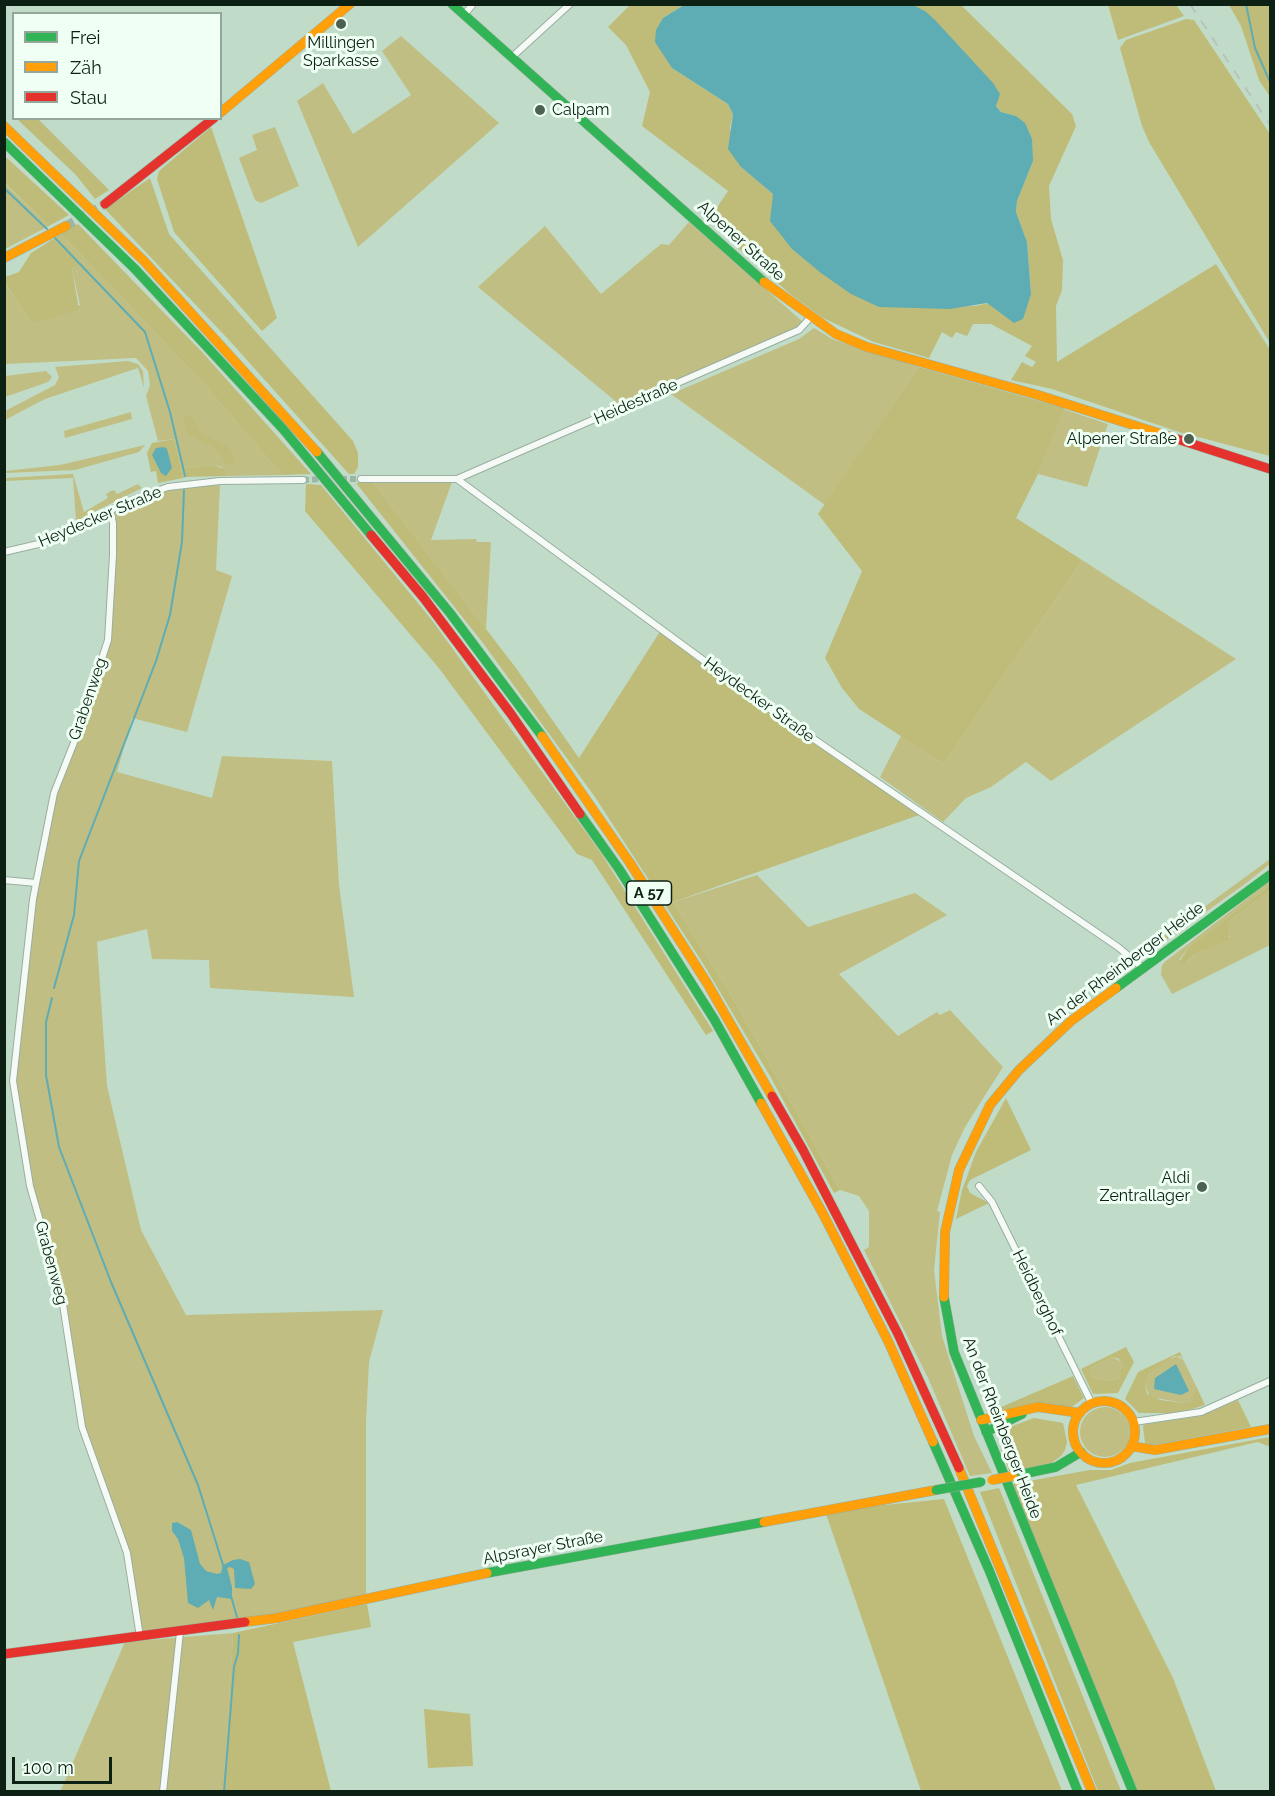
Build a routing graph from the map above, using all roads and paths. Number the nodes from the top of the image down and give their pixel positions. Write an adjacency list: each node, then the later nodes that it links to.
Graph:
1 (350, 4): 7 (main road)
2 (453, 4): 5 (main road, Alpener Straße)
3 (473, 4): 5 (street)
4 (570, 4): 6 (street)
5 (464, 15): 6 (main road, Alpener Straße)
6 (512, 57): 14 (main road, Alpener Straße)
7 (222, 111)
8 (211, 120): 11 (main road)
9 (4, 126): 41 (main road, A 57)
10 (4, 142): 40 (main road, A 57)
11 (105, 204)
12 (66, 226): 13 (main road)
13 (4, 258)
14 (810, 318): 15 (main road, Alpener Straße); 17 (street, Heidestraße)
15 (1270, 469)
16 (361, 479): 17 (street)
17 (457, 479): 24 (street, Heydecker Straße)
18 (303, 480): 19 (street, Heydecker Straße)
19 (110, 510): 20 (street, Heydecker Straße); 23 (street, Grabenweg)
20 (4, 552)
21 (1270, 875): 24 (main road, An der Rheinberger Heide)
22 (4, 880): 23 (street)
23 (36, 883): 37 (street, Grabenweg)
24 (1144, 969): 29 (main road, An der Rheinberger Heide)
25 (979, 1186): 27 (street, Heidberghof)
26 (1270, 1381): 30 (street)
27 (1092, 1404): 28 (main road); 30 (main road)
28 (1080, 1413): 29 (main road); 31 (main road)
29 (981, 1420): 33 (main road, An der Rheinberger Heide)
30 (1134, 1422): 34 (main road)
31 (1075, 1424): 33 (main road); 35 (main road)
32 (1270, 1429): 34 (main road)
33 (986, 1432): 42 (main road, An der Rheinberger Heide)
34 (1131, 1446): 35 (main road)
35 (1082, 1452): 36 (main road, Alpsrayer Straße, bridge)
36 (180, 1632): 37 (main road, Alpsrayer Straße); 39 (street)
37 (140, 1637): 38 (main road, Alpsrayer Straße)
38 (4, 1654)
39 (163, 1791)
40 (1078, 1791)
41 (1092, 1791)
42 (1133, 1791)

